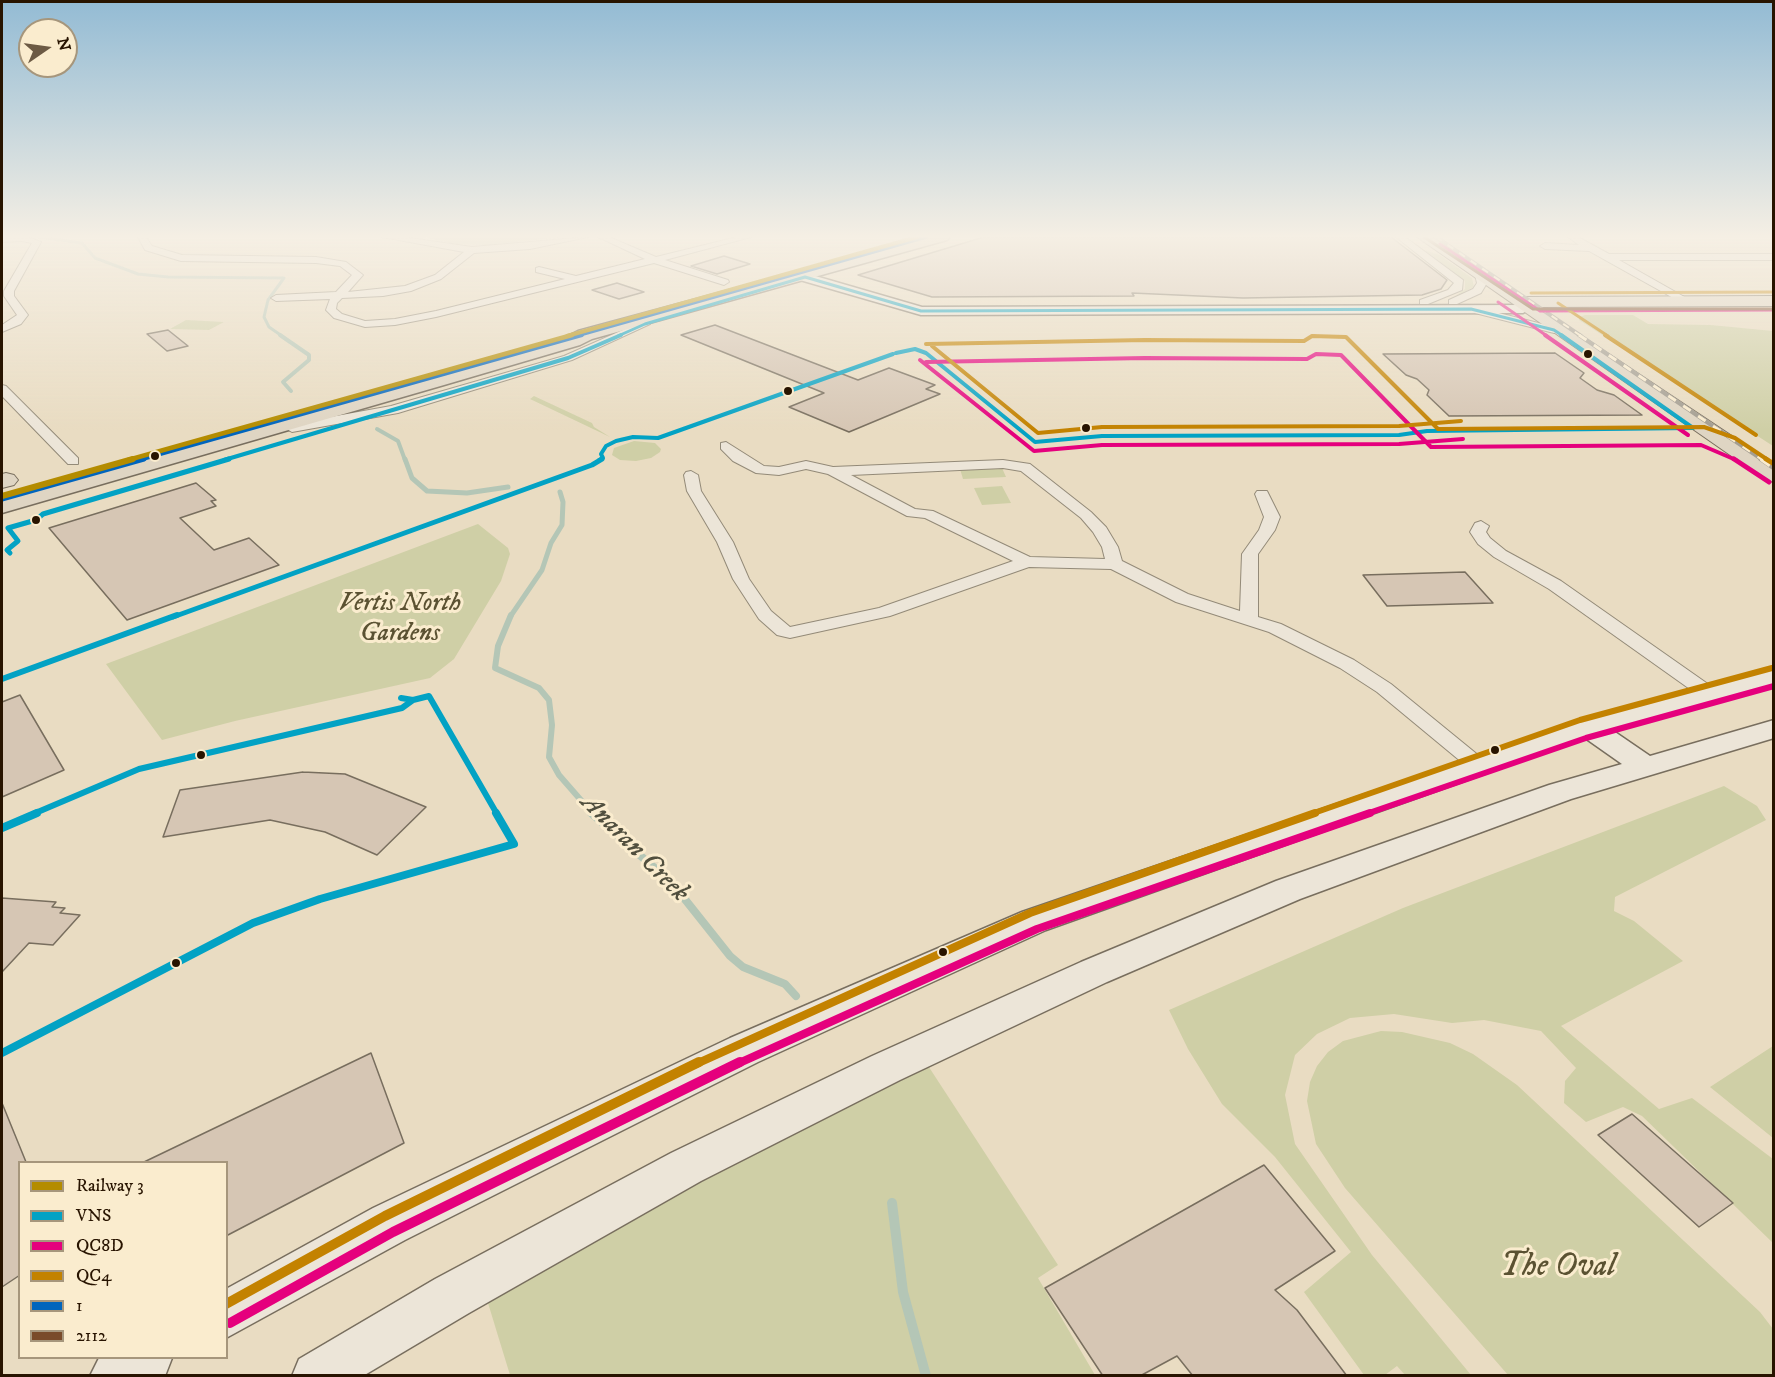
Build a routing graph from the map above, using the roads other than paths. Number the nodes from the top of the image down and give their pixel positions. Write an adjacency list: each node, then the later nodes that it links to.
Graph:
1 (13, 301): 18 (street)
2 (335, 301): 3 (street)
3 (486, 301)
4 (650, 301): 28 (highway)
5 (724, 301): 17 (main road)
6 (736, 301): 20 (highway)
7 (897, 301): 15 (main road)
8 (910, 301): 9 (main road)
9 (1430, 301)
10 (1474, 301): 14 (main road)
11 (1515, 301): 14 (main road)
12 (1518, 301): 14 (main road)
13 (1676, 301): 14 (main road)
14 (1523, 306): 15 (main road); 16 (main road); 19 (main road); 21 (main road); 27 (main road)
15 (1471, 309): 19 (street)
16 (1773, 309)
17 (645, 324): 20 (main road); 24 (street)
18 (2, 329)
19 (1554, 330): 21 (main road)
20 (573, 341): 22 (highway)
21 (1597, 357): 25 (main road)
22 (437, 381): 24 (main road); 37 (highway)
23 (3, 392): 28 (street)
24 (291, 428): 38 (main road)
25 (1698, 429): 32 (main road); 34 (main road)
26 (726, 446): 30 (street)
27 (1773, 458)
28 (74, 461): 33 (highway)
29 (872, 468): 30 (street); 35 (street); 41 (street)
30 (833, 471): 35 (street)
31 (691, 475): 40 (street)
32 (1773, 475)
33 (3, 481)
34 (1773, 485)
35 (863, 487): 40 (street)
36 (1262, 494): 42 (street)
37 (2, 505)
38 (2, 513)
39 (1481, 526): 44 (street)
40 (1027, 562): 41 (street)
41 (1114, 564): 42 (street)
42 (1249, 619): 47 (street)
43 (1773, 677): 44 (main road)
44 (1708, 693): 45 (main road)
45 (1590, 728): 47 (main road); 48 (main road)
46 (1773, 729): 48 (main road)
47 (1478, 764): 49 (main road)
48 (1645, 766): 52 (main road)
49 (228, 1314)
50 (146, 1359): 51 (main road)
51 (114, 1376)
52 (316, 1376)

